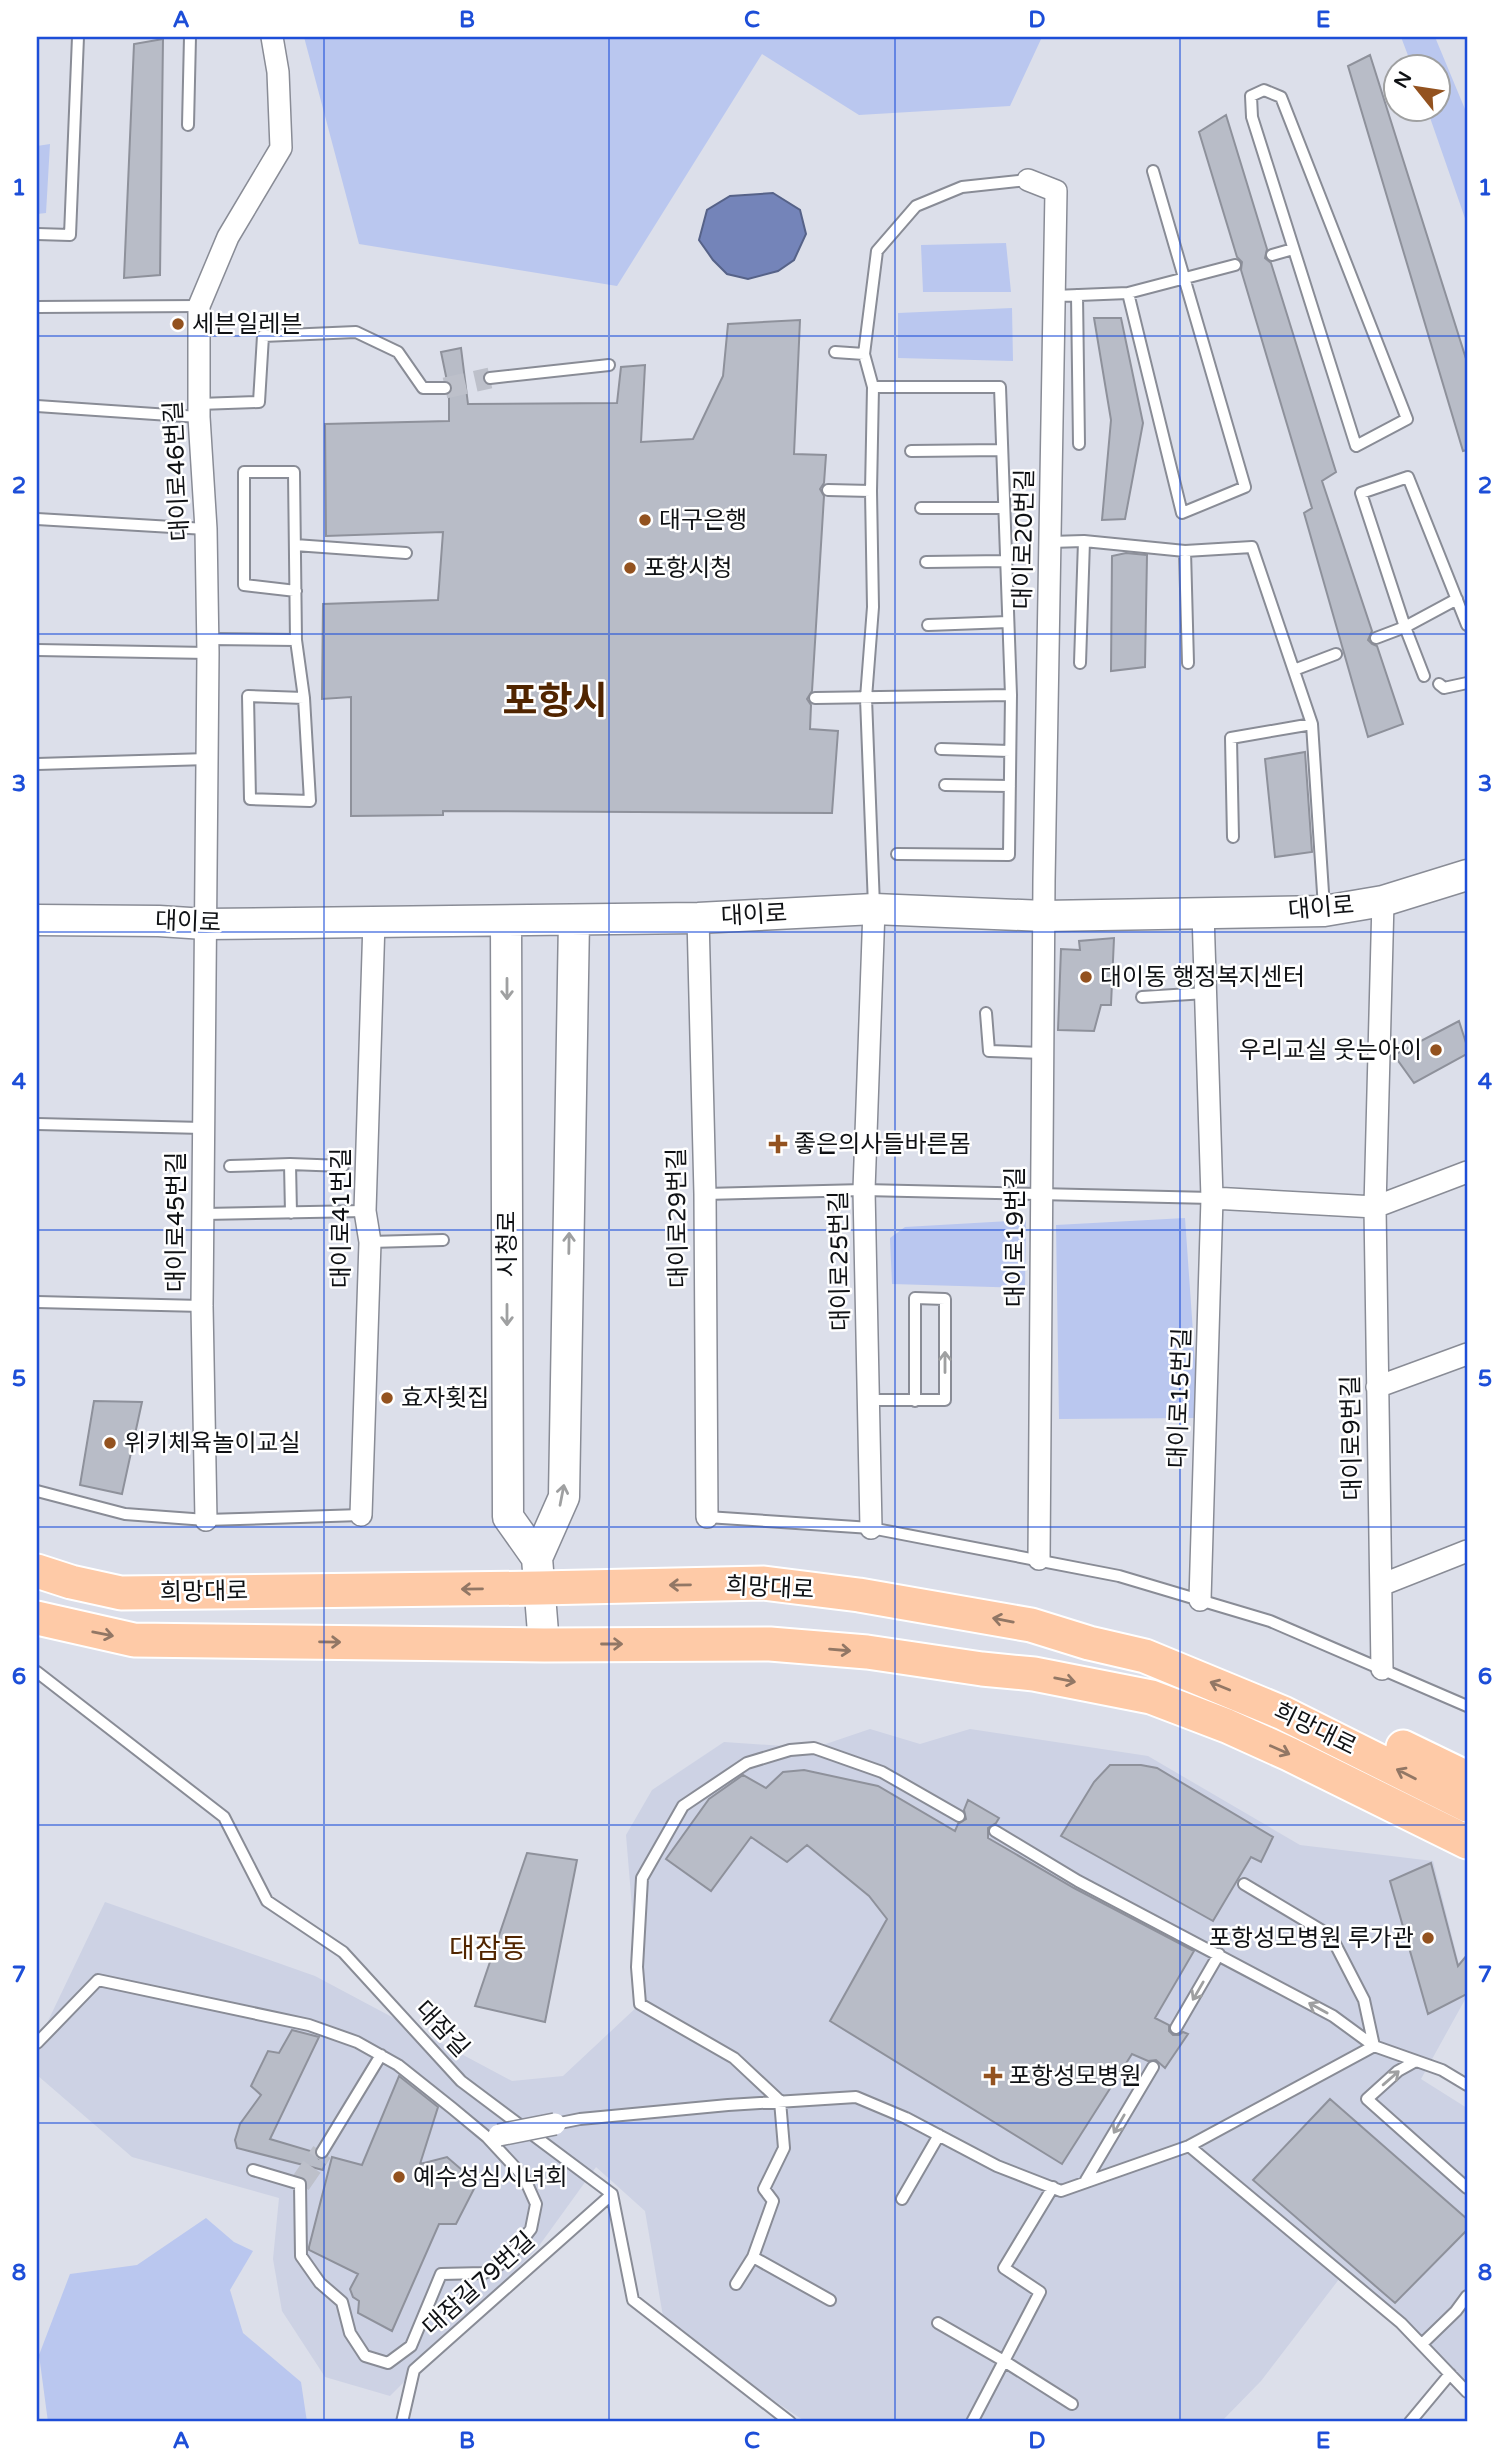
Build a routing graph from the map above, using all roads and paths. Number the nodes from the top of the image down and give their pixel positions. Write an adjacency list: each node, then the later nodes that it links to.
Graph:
1 (78, 37): 7 (lane)
2 (190, 37): 4 (lane)
3 (272, 37): 15 (street, 대이로46번길)
4 (188, 125)
5 (1153, 171): 11 (lane)
6 (1028, 180): 14 (street, 대이로20번길); 18 (lane)
7 (37, 234)
8 (1293, 250): 8 (lane); 9 (lane)
9 (1272, 255)
10 (1235, 265): 11 (lane)
11 (1183, 279): 12 (lane); 12 (lane)
12 (1128, 293): 13 (lane)
13 (1077, 295): 14 (lane); 25 (lane)
14 (1054, 296): 35 (street, 대이로20번길)
15 (199, 306): 16 (lane); 24 (street, 대이로46번길)
16 (37, 307)
17 (835, 352): 18 (lane)
18 (864, 354): 21 (lane)
19 (609, 365): 20 (lane)
20 (490, 378)
21 (873, 387): 26 (lane); 29 (lane)
22 (446, 388): 24 (lane)
23 (37, 406): 24 (lane)
24 (199, 411): 33 (street, 대이로46번길)
25 (1079, 444)
26 (1002, 450): 27 (lane); 31 (lane)
27 (911, 451)
28 (828, 490): 29 (lane)
29 (871, 491): 61 (lane)
30 (921, 508): 31 (lane)
31 (1004, 508): 39 (lane)
32 (37, 519): 33 (lane)
33 (206, 529): 49 (street, 대이로46번길)
34 (1084, 541): 35 (lane); 37 (lane); 52 (lane)
35 (1050, 542): 76 (street, 대이로20번길)
36 (295, 545): 38 (lane); 41 (lane); 41 (lane)
37 (1185, 551): 53 (lane); 54 (lane)
38 (405, 553)
39 (1006, 561): 40 (lane); 43 (lane)
40 (926, 562)
41 (296, 591): 48 (lane)
42 (1457, 600): 45 (lane); 46 (lane); 46 (lane)
43 (1008, 622): 44 (lane); 58 (lane)
44 (928, 625)
45 (1467, 625)
46 (1405, 627): 47 (lane); 55 (lane)
47 (1376, 638)
48 (296, 640): 49 (lane); 59 (lane)
49 (208, 646): 50 (lane); 65 (street, 대이로46번길)
50 (37, 650)
51 (1336, 654): 54 (lane)
52 (1080, 663)
53 (1188, 663)
54 (1294, 670): 62 (lane)
55 (1424, 676)
56 (1467, 683): 57 (lane)
57 (1439, 684)
58 (1011, 695): 61 (lane); 64 (lane)
59 (304, 698): 59 (lane)
60 (816, 698): 61 (lane)
61 (866, 698): 73 (lane)
62 (1312, 724): 69 (lane); 74 (lane)
63 (941, 749): 64 (lane)
64 (1010, 751): 68 (lane)
65 (208, 760): 66 (lane); 82 (street, 대이로46번길)
66 (37, 764)
67 (945, 785): 68 (lane)
68 (1010, 786): 70 (lane)
69 (1233, 837)
70 (897, 854)
71 (1467, 875): 72 (street, 대이로)
72 (1383, 901): 74 (street, 대이로); 97 (street, 대이로9번길)
73 (874, 909): 76 (street, 대이로); 77 (street, 대이로); 93 (street, 대이로25번길)
74 (1324, 911): 75 (street, 대이로)
75 (1203, 913): 76 (street, 대이로); 83 (street, 대이로15번길)
76 (1044, 916): 86 (street, 대이로19번길)
77 (698, 918): 79 (street, 대이로); 95 (street, 대이로29번길)
78 (37, 920): 82 (street, 대이로)
79 (574, 920): 81 (street, 대이로); 117 (street, one-way to 79)
80 (374, 921): 81 (street, 대이로); 82 (street, 대이로); 98 (street, 대이로41번길)
81 (506, 921): 117 (street, 시청로, one-way to 117)
82 (205, 924): 88 (street, 대이로45번길)
83 (1206, 993): 84 (lane); 96 (street, 대이로15번길)
84 (1142, 997)
85 (986, 1013): 86 (lane)
86 (1042, 1053): 94 (street, 대이로19번길)
87 (37, 1124): 88 (lane)
88 (203, 1128): 100 (street, 대이로45번길)
89 (290, 1164): 90 (lane); 91 (lane); 99 (lane)
90 (230, 1166)
91 (343, 1166)
92 (1467, 1172): 97 (street)
93 (864, 1190): 94 (lane); 95 (lane); 107 (street, 대이로25번길)
94 (1041, 1193): 96 (lane); 115 (street, 대이로19번길)
95 (705, 1194): 111 (street, 대이로29번길)
96 (1212, 1198): 97 (street); 119 (street, 대이로15번길)
97 (1376, 1207): 106 (street, 대이로9번길)
98 (365, 1211): 99 (lane); 102 (street, 대이로41번길)
99 (291, 1213): 100 (lane)
100 (204, 1214): 104 (street, 대이로45번길)
101 (443, 1240): 102 (lane)
102 (370, 1241): 110 (street, 대이로41번길)
103 (37, 1302): 104 (lane)
104 (202, 1307): 112 (street, 대이로45번길)
105 (1467, 1354): 106 (street)
106 (1377, 1387): 118 (street, 대이로9번길)
107 (869, 1400): 108 (lane); 113 (street, 대이로25번길)
108 (915, 1401): 108 (lane, one-way to 108)
109 (37, 1491): 112 (lane)
110 (361, 1515): 112 (lane)
111 (707, 1517): 113 (lane)
112 (206, 1520)
113 (871, 1528): 115 (lane)
114 (1467, 1550): 118 (street)
115 (1039, 1559): 119 (lane)
116 (37, 1571): 117 (main road, 희망대로, one-way to 116)
117 (539, 1573): 121 (street); 125 (main road, 희망대로, one-way to 117)
118 (1381, 1585): 122 (street, 대이로9번길)
119 (1200, 1600): 122 (lane)
120 (37, 1618): 121 (main road, 희망대로, one-way to 121)
121 (544, 1645): 126 (main road, 희망대로, one-way to 126)
122 (1382, 1669): 124 (lane)
123 (37, 1672): 152 (lane, 대잠길)
124 (1467, 1706)
125 (1346, 1744): 127 (main road); 128 (main road, 희망대로, one-way to 125)
126 (1329, 1774): 131 (main road, 희망대로); 132 (main road)
127 (1467, 1778)
128 (1467, 1805)
129 (959, 1816): 142 (lane)
130 (995, 1831): 134 (lane)
131 (1467, 1842)
132 (1467, 1863)
133 (1244, 1884): 137 (lane)
134 (1219, 1954): 135 (lane, one-way to 135); 137 (lane, one-way to 134)
135 (1176, 2028)
136 (37, 2043): 138 (lane)
137 (1374, 2046): 139 (lane); 146 (lane)
138 (381, 2055): 145 (lane); 147 (lane)
139 (1416, 2061): 141 (lane); 151 (lane, one-way to 139)
140 (1153, 2067): 149 (lane, one-way to 149)
141 (1467, 2085)
142 (780, 2101): 143 (lane); 144 (lane); 154 (lane)
143 (555, 2124): 145 (street, bridge)
144 (939, 2135): 150 (lane); 153 (lane)
145 (493, 2136): 148 (lane)
146 (1189, 2146): 149 (lane); 159 (lane)
147 (322, 2152)
148 (253, 2170)
149 (1086, 2180): 150 (lane)
150 (1052, 2187): 160 (lane)
151 (1467, 2188)
152 (612, 2194): 164 (lane, 대잠길79번길); 165 (lane)
153 (902, 2199)
154 (753, 2257): 155 (lane); 157 (lane)
155 (736, 2284)
156 (1467, 2296): 159 (lane)
157 (830, 2300)
158 (937, 2323): 160 (lane)
159 (1422, 2344): 161 (lane)
160 (1004, 2361): 163 (lane); 166 (lane)
161 (1450, 2374): 162 (lane); 167 (lane)
162 (1467, 2392)
163 (1072, 2404)
164 (402, 2422)
165 (790, 2422)
166 (972, 2422)
167 (1410, 2422)

